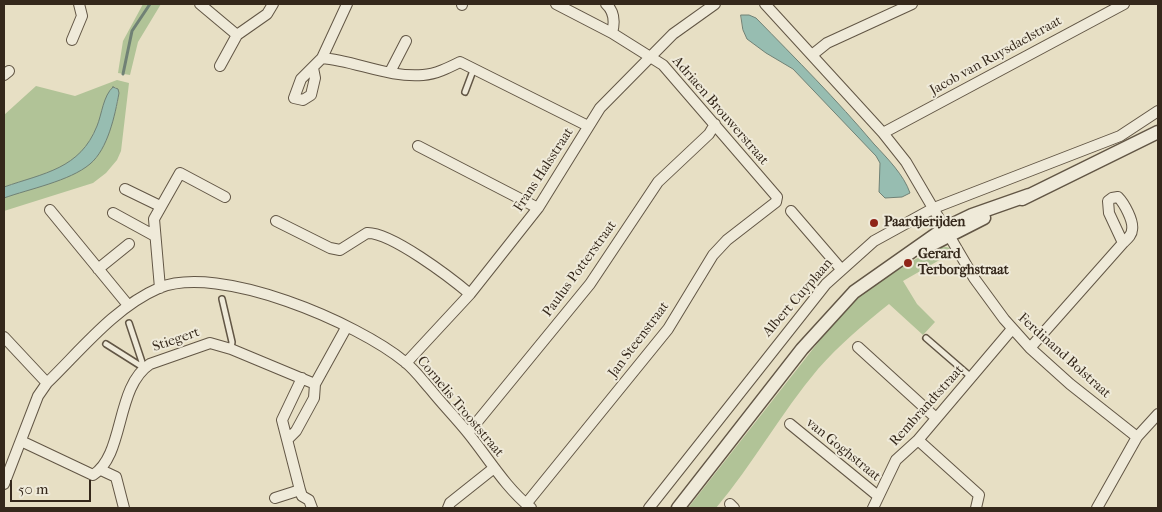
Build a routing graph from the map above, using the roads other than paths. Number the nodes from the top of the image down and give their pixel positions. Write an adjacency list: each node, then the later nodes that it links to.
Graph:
1 (79, 4): 15 (street)
2 (200, 4): 14 (street)
3 (273, 4): 14 (street)
4 (347, 4): 18 (street)
5 (556, 4): 11 (street, Adriaen Brouwerstraat)
6 (606, 4): 13 (street)
7 (715, 4): 19 (street, Frans Halsstraat)
8 (765, 4): 17 (street)
9 (912, 4): 17 (street)
10 (1124, 4): 12 (street, Jacob van Ruysdaelstraat)
11 (569, 7): 13 (street, Adriaen Brouwerstraat)
12 (1106, 7): 29 (street, Jacob van Ruysdaelstraat)
13 (612, 33): 19 (street, Adriaen Brouwerstraat)
14 (237, 35): 20 (street)
15 (72, 40)
16 (406, 41): 23 (street)
17 (812, 55): 29 (street)
18 (322, 58): 21 (street); 23 (street)
19 (650, 58): 26 (street, Adriaen Brouwerstraat); 27 (street, Frans Halsstraat)
20 (220, 66)
21 (313, 68)
22 (475, 68): 23 (street); 24 (lane); 27 (street)
23 (390, 72)
24 (465, 92)
25 (1158, 111): 36 (street, Albert Cuyplaan)
26 (715, 124): 33 (street, Adriaen Brouwerstraat); 69 (street, Paulus Potterstraat)
27 (588, 126): 35 (street, Frans Halsstraat)
28 (1158, 132): 41 (street)
29 (883, 133): 36 (street)
30 (418, 146): 35 (street)
31 (125, 189): 34 (street)
32 (225, 196): 34 (street)
33 (777, 197): 80 (street, Jan Steenstraat)
34 (160, 206): 42 (street)
35 (538, 208): 48 (street, Frans Halsstraat)
36 (934, 208): 41 (street); 46 (street, Albert Cuyplaan)
37 (50, 210): 45 (street)
38 (791, 211): 46 (street)
39 (113, 214): 42 (street)
40 (276, 221): 48 (street)
41 (948, 232): 53 (street, Ferdinand Bolstraat); 85 (street)
42 (155, 236): 47 (street)
43 (1123, 243): 58 (street)
44 (129, 244): 45 (street)
45 (98, 269): 50 (street)
46 (841, 269): 84 (street, Albert Cuyplaan)
47 (160, 288): 50 (street, Cornelis Trooststraat); 52 (street, Cornelis Trooststraat)
48 (470, 294): 60 (street, Frans Halsstraat)
49 (222, 299): 59 (lane)
50 (128, 305): 64 (street, Cornelis Trooststraat)
51 (129, 323): 61 (lane)
52 (346, 328): 60 (street, Cornelis Trooststraat); 65 (street)
53 (1012, 329): 58 (street, Ferdinand Bolstraat); 63 (street, Rembrandtstraat)
54 (4, 337): 64 (street)
55 (926, 338): 63 (lane)
56 (106, 344): 61 (lane)
57 (858, 347): 67 (street)
58 (1030, 348): 70 (street, Ferdinand Bolstraat)
59 (231, 349): 61 (street, Stiegert); 62 (street, Stiegert)
60 (406, 363): 69 (street, Cornelis Trooststraat)
61 (144, 368): 75 (street, Stiegert)
62 (302, 378): 65 (street, Stiegert); 71 (street)
63 (971, 378): 67 (street, Rembrandtstraat)
64 (47, 383): 73 (street, Cornelis Trooststraat)
65 (316, 384): 71 (street)
66 (1158, 414): 70 (street)
67 (936, 418): 72 (street, Rembrandtstraat)
68 (790, 424): 78 (street, van Goghstraat)
69 (468, 433): 74 (street, Cornelis Trooststraat)
70 (1137, 437): 88 (street)
71 (288, 439): 77 (street)
72 (918, 440): 78 (street, Rembrandtstraat); 87 (street)
73 (21, 441): 75 (street); 76 (street, Cornelis Trooststraat)
74 (494, 468): 80 (street, Cornelis Trooststraat); 83 (street)
75 (101, 470): 81 (street)
76 (4, 484)
77 (300, 490): 79 (street); 82 (street)
78 (878, 496): 86 (street, Rembrandtstraat)
79 (275, 498)
80 (528, 506)
81 (124, 508)
82 (312, 508)
83 (448, 508)
84 (649, 508)
85 (678, 508)
86 (873, 508)
87 (976, 508)
88 (1097, 508)

